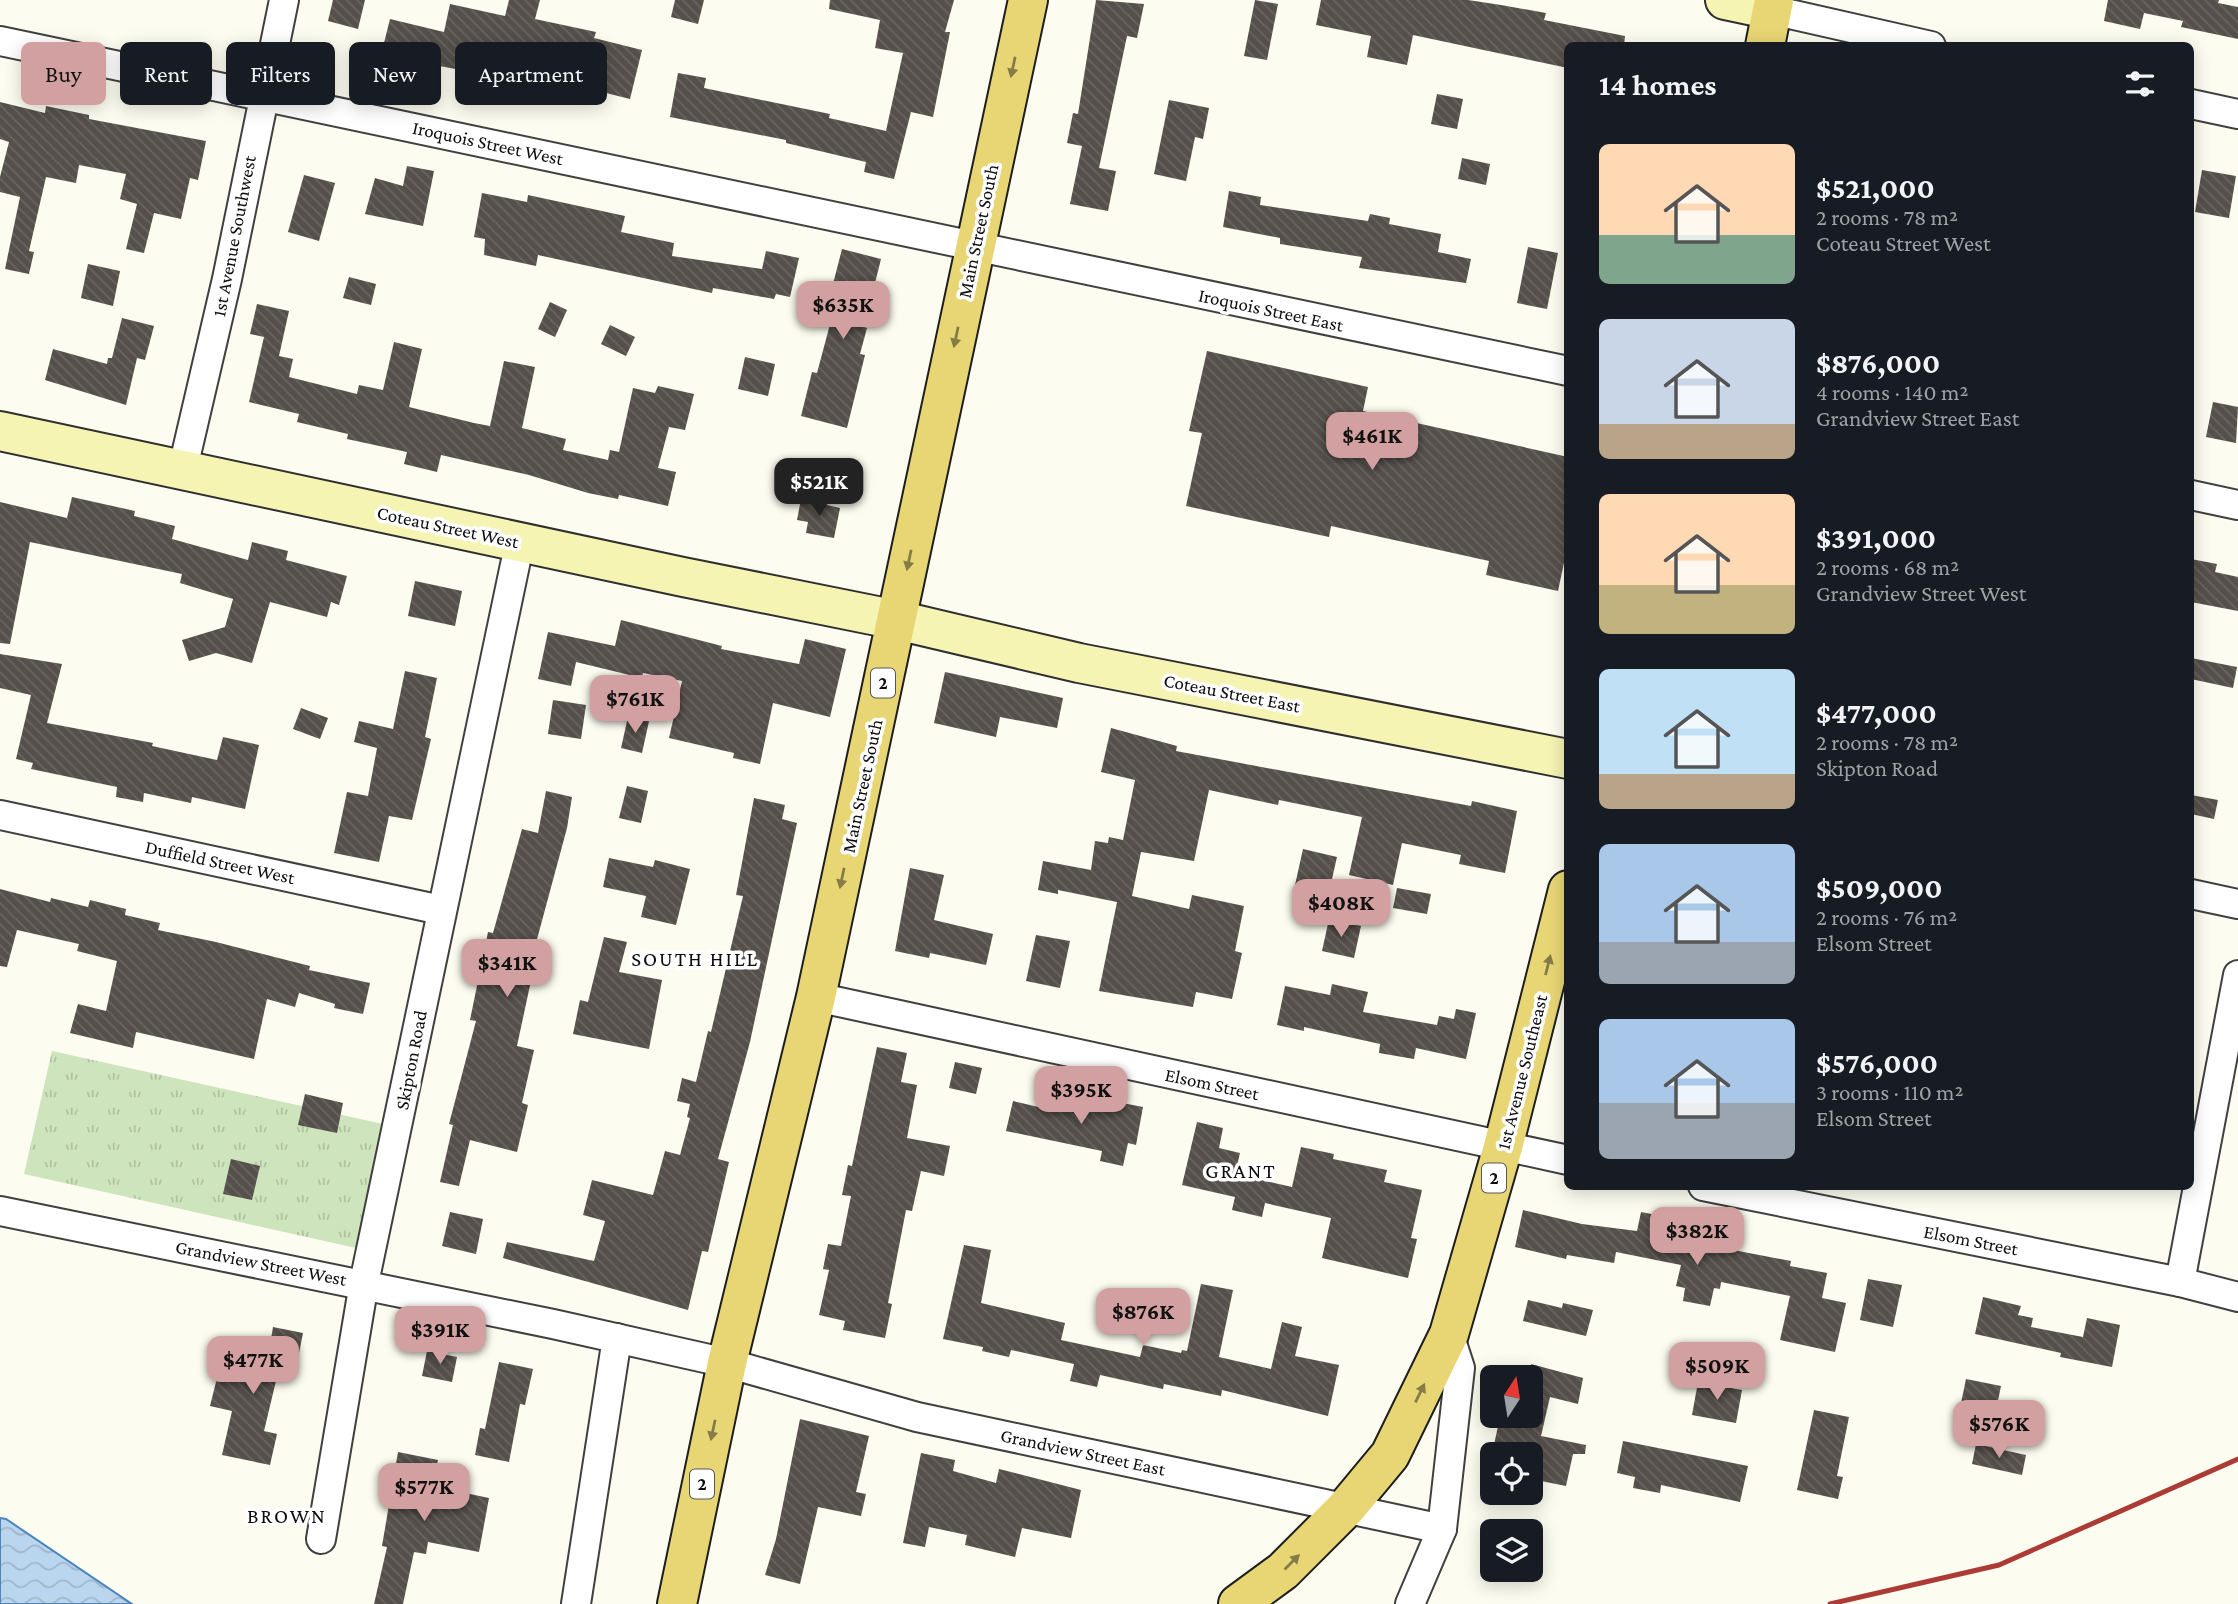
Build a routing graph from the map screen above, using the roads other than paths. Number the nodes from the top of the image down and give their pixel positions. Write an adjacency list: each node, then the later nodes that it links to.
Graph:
1 (284, 0): 6 (street, 1st Avenue Southwest)
2 (1027, 0): 13 (main road, Main Street South / 2, one-way to 13)
3 (1724, 0): 4 (street)
4 (1770, 18): 7 (street)
5 (0, 41): 8 (street, Iroquois Street West)
6 (274, 42)
7 (1908, 42)
8 (226, 88)
9 (260, 105): 16 (street, 1st Avenue Southwest)
10 (305, 105): 13 (street, Iroquois Street West)
11 (2194, 105): 12 (street)
12 (2238, 114)
13 (975, 245): 14 (street, Iroquois Street East); 20 (main road, Main Street South / 2, one-way to 20)
14 (1564, 370)
15 (0, 431): 16 (street, Coteau Street West)
16 (182, 472): 19 (street, Coteau Street West)
17 (2194, 496): 18 (street)
18 (2238, 505)
19 (520, 541): 20 (street, Coteau Street West); 26 (street, Skipton Road)
20 (897, 620): 21 (street, Coteau Street East); 28 (main road, Main Street South / 2, one-way to 28)
21 (1564, 758)
22 (0, 815): 26 (street, Duffield Street West)
23 (2194, 895): 24 (street)
24 (2238, 904)
25 (1564, 906): 29 (main road, 1st Avenue Southeast / 2, one-way to 25)
26 (440, 910): 34 (street, Skipton Road)
27 (2238, 975): 33 (street)
28 (816, 997): 29 (street, Elsom Street); 38 (main road, Main Street South / 2)
29 (1503, 1147): 30 (street, Elsom Street); 36 (main road, 1st Avenue Southeast / 2)
30 (1564, 1159)
31 (1723, 1190): 33 (street, Elsom Street)
32 (0, 1212): 34 (street, Grandview Street West)
33 (2180, 1282): 35 (street, Elsom Street)
34 (364, 1283): 37 (street, Grandview Street West); 41 (street, Skipton Road)
35 (2238, 1297)
36 (1449, 1334): 39 (main road, 1st Avenue Southeast / 2, one-way to 36); 40 (street)
37 (617, 1338): 38 (street, Grandview Street West); 42 (street)
38 (727, 1363): 39 (street, Grandview Street East); 43 (main road, 2, one-way to 43)
39 (1346, 1508): 40 (street, Grandview Street East); 44 (main road, 1st Avenue Southeast / 2, one-way to 39)
40 (1442, 1529): 45 (street)
41 (321, 1539)
42 (576, 1604)
43 (677, 1604)
44 (1238, 1604)
45 (1410, 1604)

